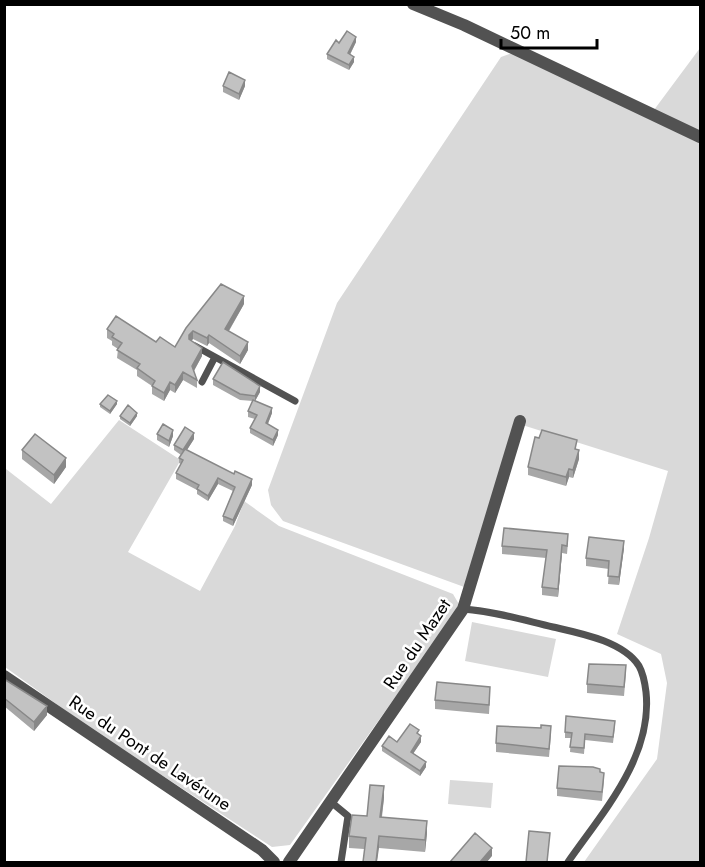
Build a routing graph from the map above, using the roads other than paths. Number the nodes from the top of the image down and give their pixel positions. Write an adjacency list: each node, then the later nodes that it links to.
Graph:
1 (413, 4): 2 (street)
2 (700, 137)
3 (194, 345): 4 (lane)
4 (215, 357): 5 (lane); 6 (lane)
5 (202, 382)
6 (295, 401)
7 (520, 421): 8 (street, Rue du Mazet)
8 (463, 609): 10 (street, Rue du Mazet); 14 (lane)
9 (4, 676): 11 (street, Rue du Pont de Lavérune)
10 (331, 802): 12 (street, Rue du Mazet); 13 (lane)
11 (274, 862)
12 (289, 862)
13 (341, 862)
14 (568, 862)

